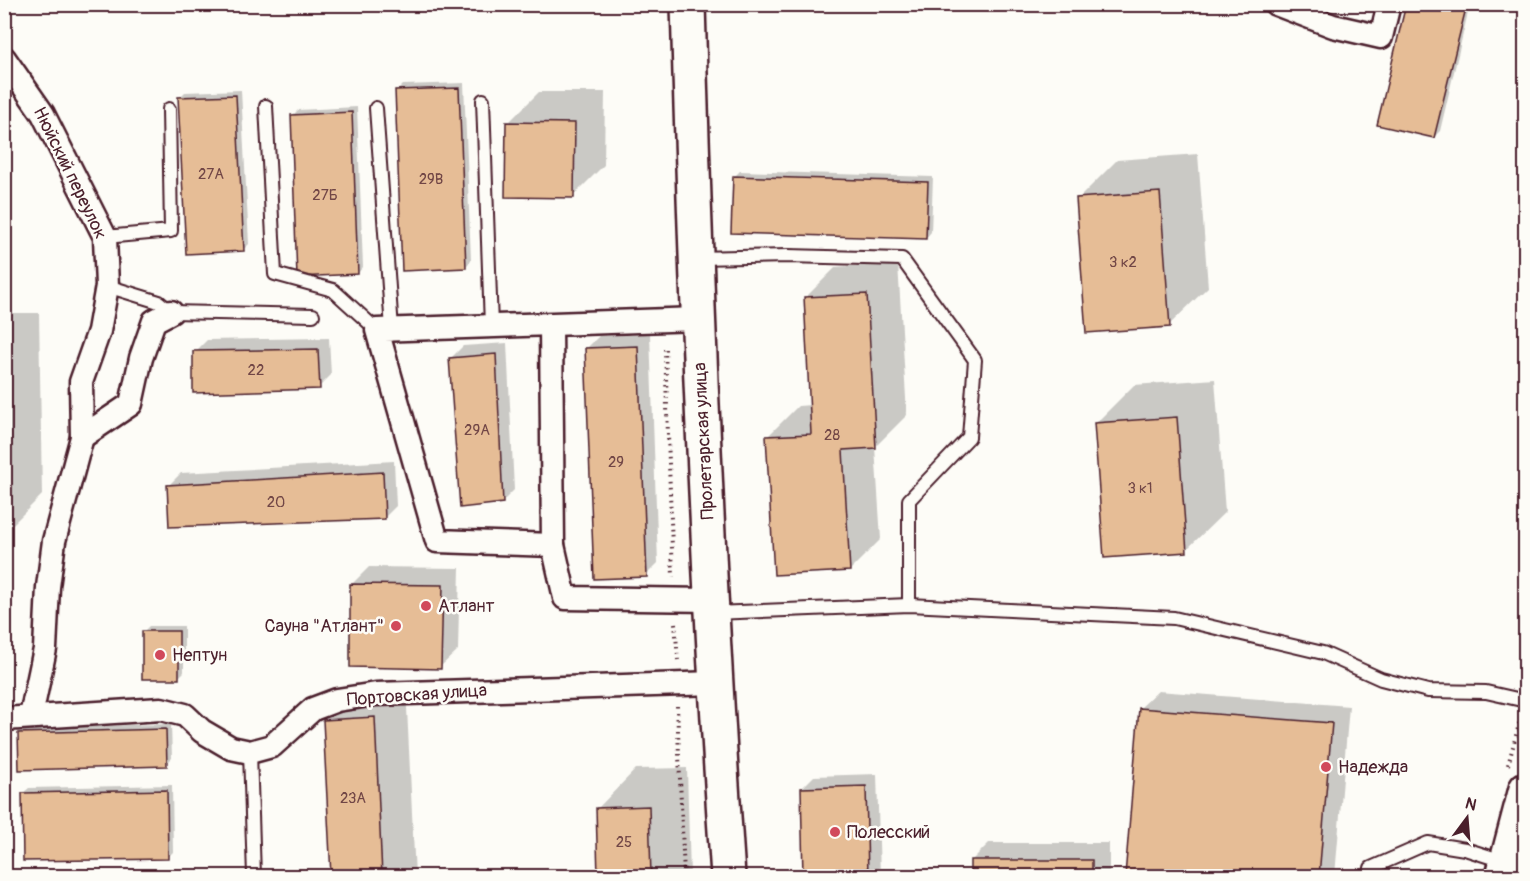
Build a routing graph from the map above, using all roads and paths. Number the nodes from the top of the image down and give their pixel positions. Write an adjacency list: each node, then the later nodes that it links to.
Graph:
1 (688, 4): 10 (street, Пролетарская улица)
2 (1276, 4): 3 (street)
3 (1389, 4)
4 (4, 58): 9 (street, Нюйский переулок)
5 (483, 100): 16 (lane)
6 (266, 106): 17 (lane)
7 (376, 108): 17 (lane)
8 (169, 109): 9 (lane)
9 (105, 237): 11 (street, Нюйский переулок)
10 (695, 258): 14 (street, Пролетарская улица); 20 (lane)
11 (107, 286): 12 (lane); 18 (street, Нюйский переулок)
12 (171, 312): 13 (lane); 18 (street)
13 (313, 315)
14 (698, 319): 15 (street); 21 (street, Пролетарская улица)
15 (551, 325): 16 (street); 19 (street)
16 (491, 326): 17 (street)
17 (385, 329): 19 (street)
18 (82, 437): 24 (street, Нюйский переулок)
19 (553, 545): 21 (street)
20 (909, 605): 21 (lane); 23 (lane)
21 (711, 606): 22 (street, Пролетарская улица)
22 (715, 683): 26 (street, Портовская улица); 30 (street, Пролетарская улица)
23 (1526, 701)
24 (31, 716): 25 (street); 26 (street)
25 (4, 719)
26 (249, 752): 29 (lane)
27 (1525, 796): 28 (street)
28 (1505, 869): 31 (lane)
29 (254, 876)
30 (728, 876)
31 (1370, 876)

